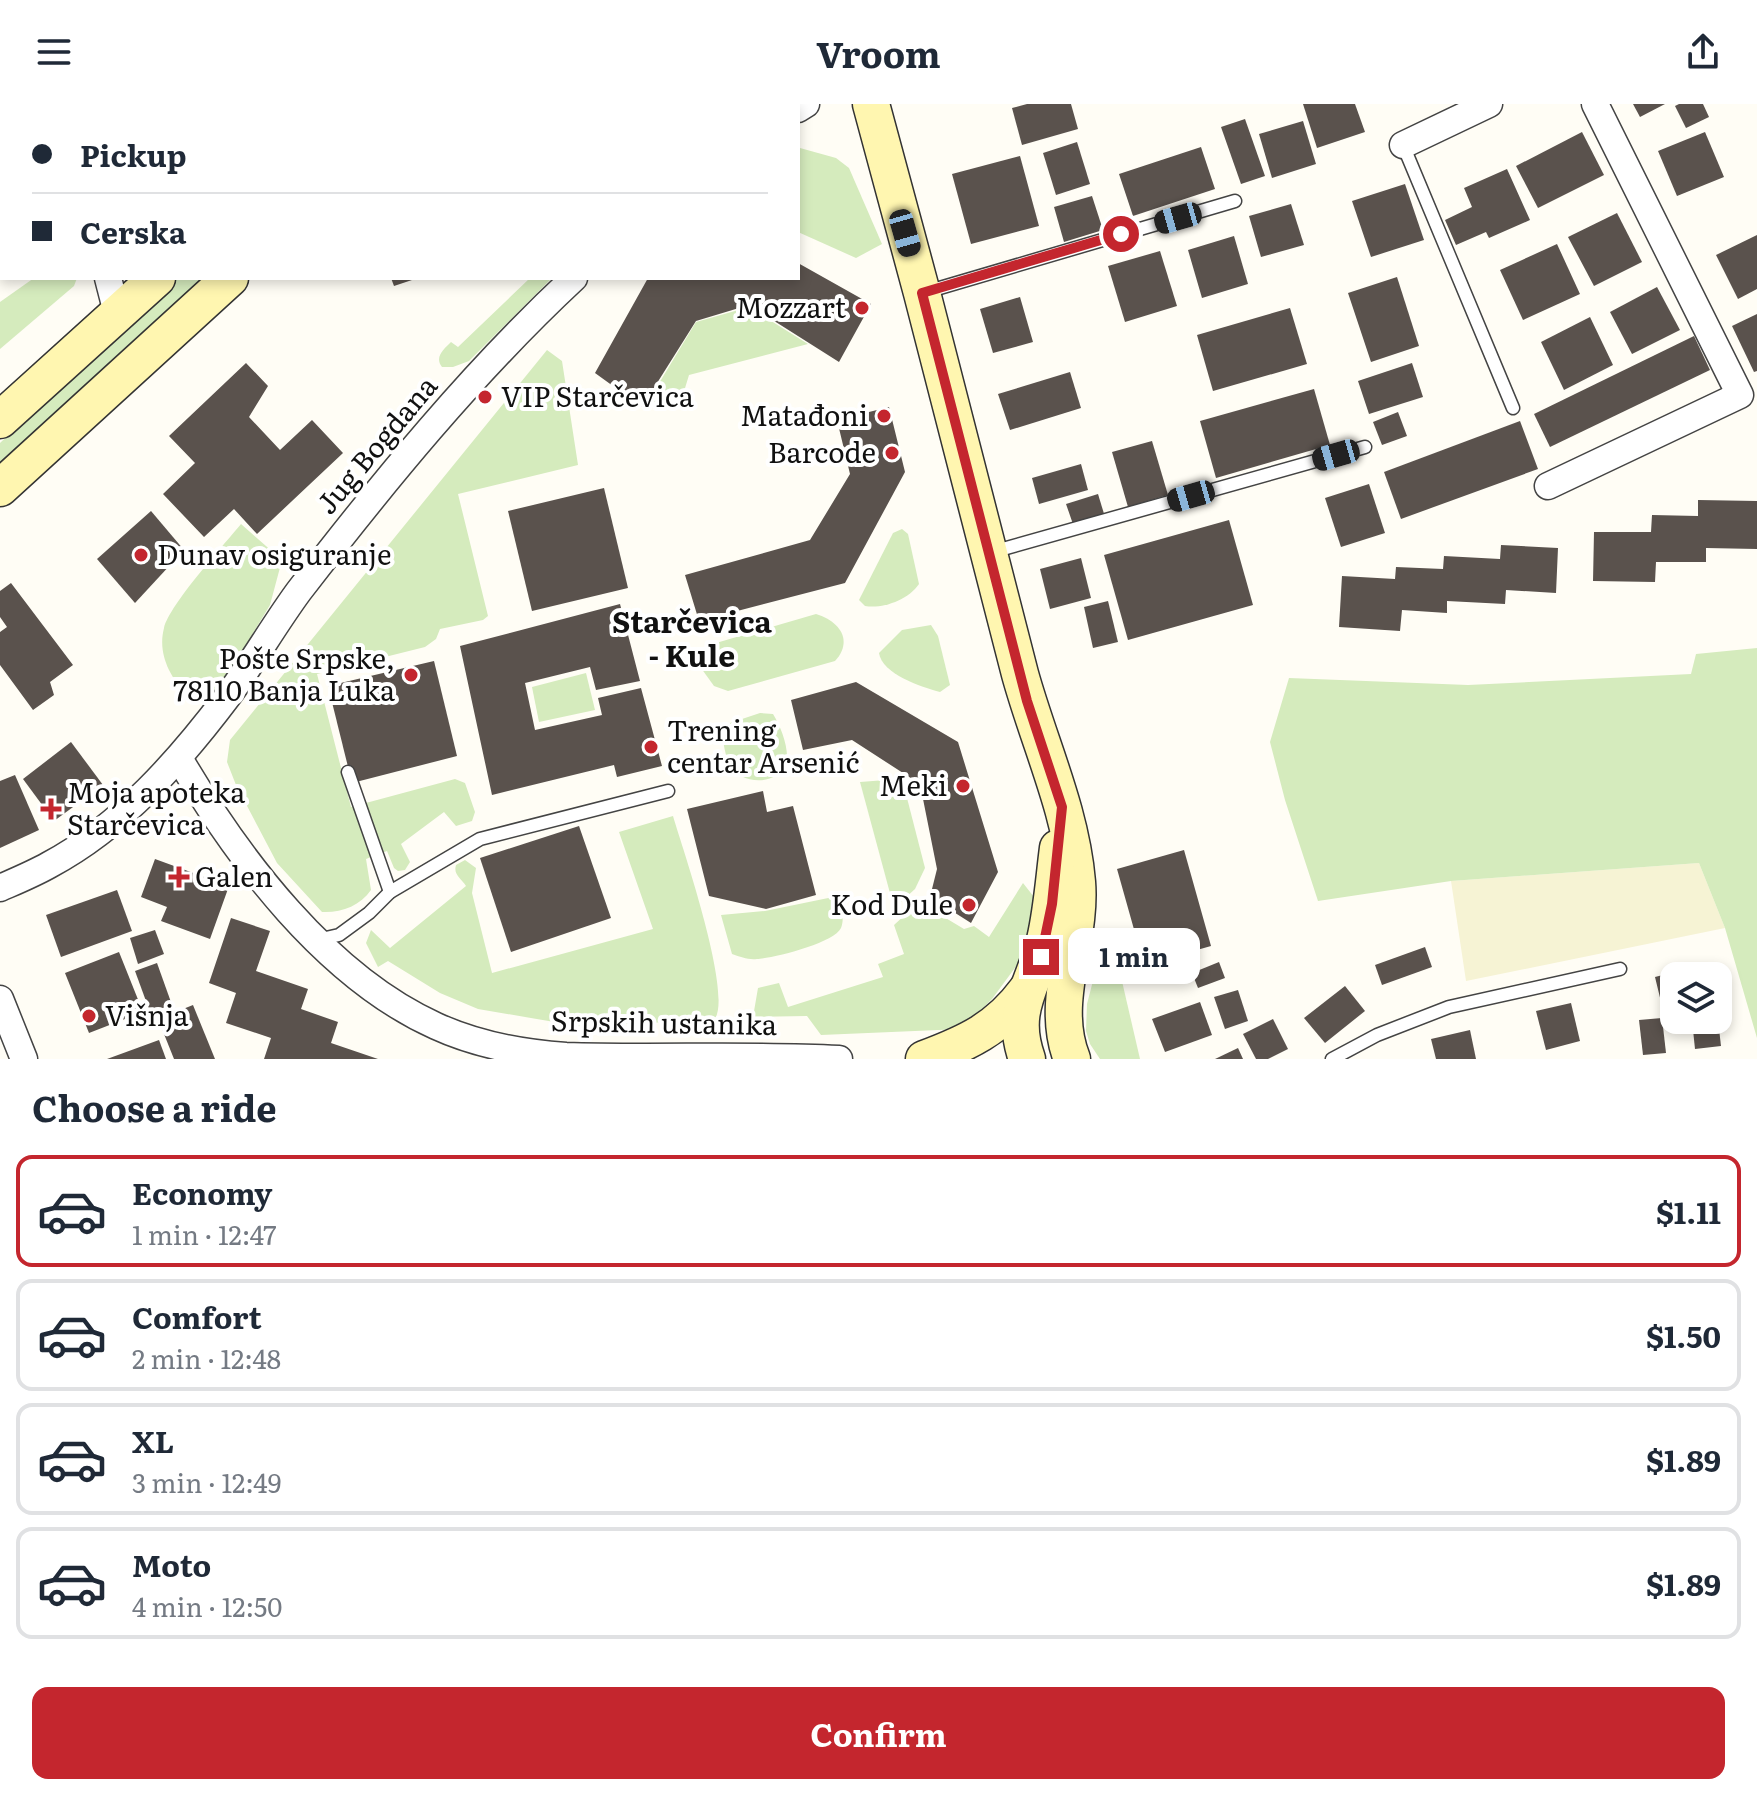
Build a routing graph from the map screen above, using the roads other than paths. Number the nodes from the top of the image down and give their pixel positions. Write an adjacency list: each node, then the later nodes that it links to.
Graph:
1 (871, 104): 10 (street)
2 (1489, 104): 4 (street)
3 (1595, 104): 15 (street)
4 (1403, 145): 12 (lane)
5 (1235, 201): 10 (lane)
6 (109, 280): 11 (street)
7 (155, 280): 11 (street)
8 (228, 280): 16 (street)
9 (572, 280): 18 (street, Jug Bogdana)
10 (922, 293): 17 (street)
11 (117, 313): 13 (street)
12 (1513, 408)
13 (0, 420)
14 (1365, 447): 17 (lane)
15 (1548, 486)
16 (0, 488)
17 (989, 553): 21 (street)
18 (179, 758): 22 (street, Jug Bogdana); 24 (street, Srpskih ustanika)
19 (348, 772): 23 (lane)
20 (668, 791): 23 (lane)
21 (1062, 807): 26 (street); 32 (street)
22 (0, 888)
23 (390, 892): 24 (lane)
24 (315, 941): 29 (street, Srpskih ustanika)
25 (1620, 969): 33 (lane)
26 (1026, 991): 30 (street); 31 (street)
27 (0, 999): 28 (street)
28 (24, 1059)
29 (839, 1059)
30 (924, 1059)
31 (1027, 1059)
32 (1072, 1059)
33 (1332, 1059)

